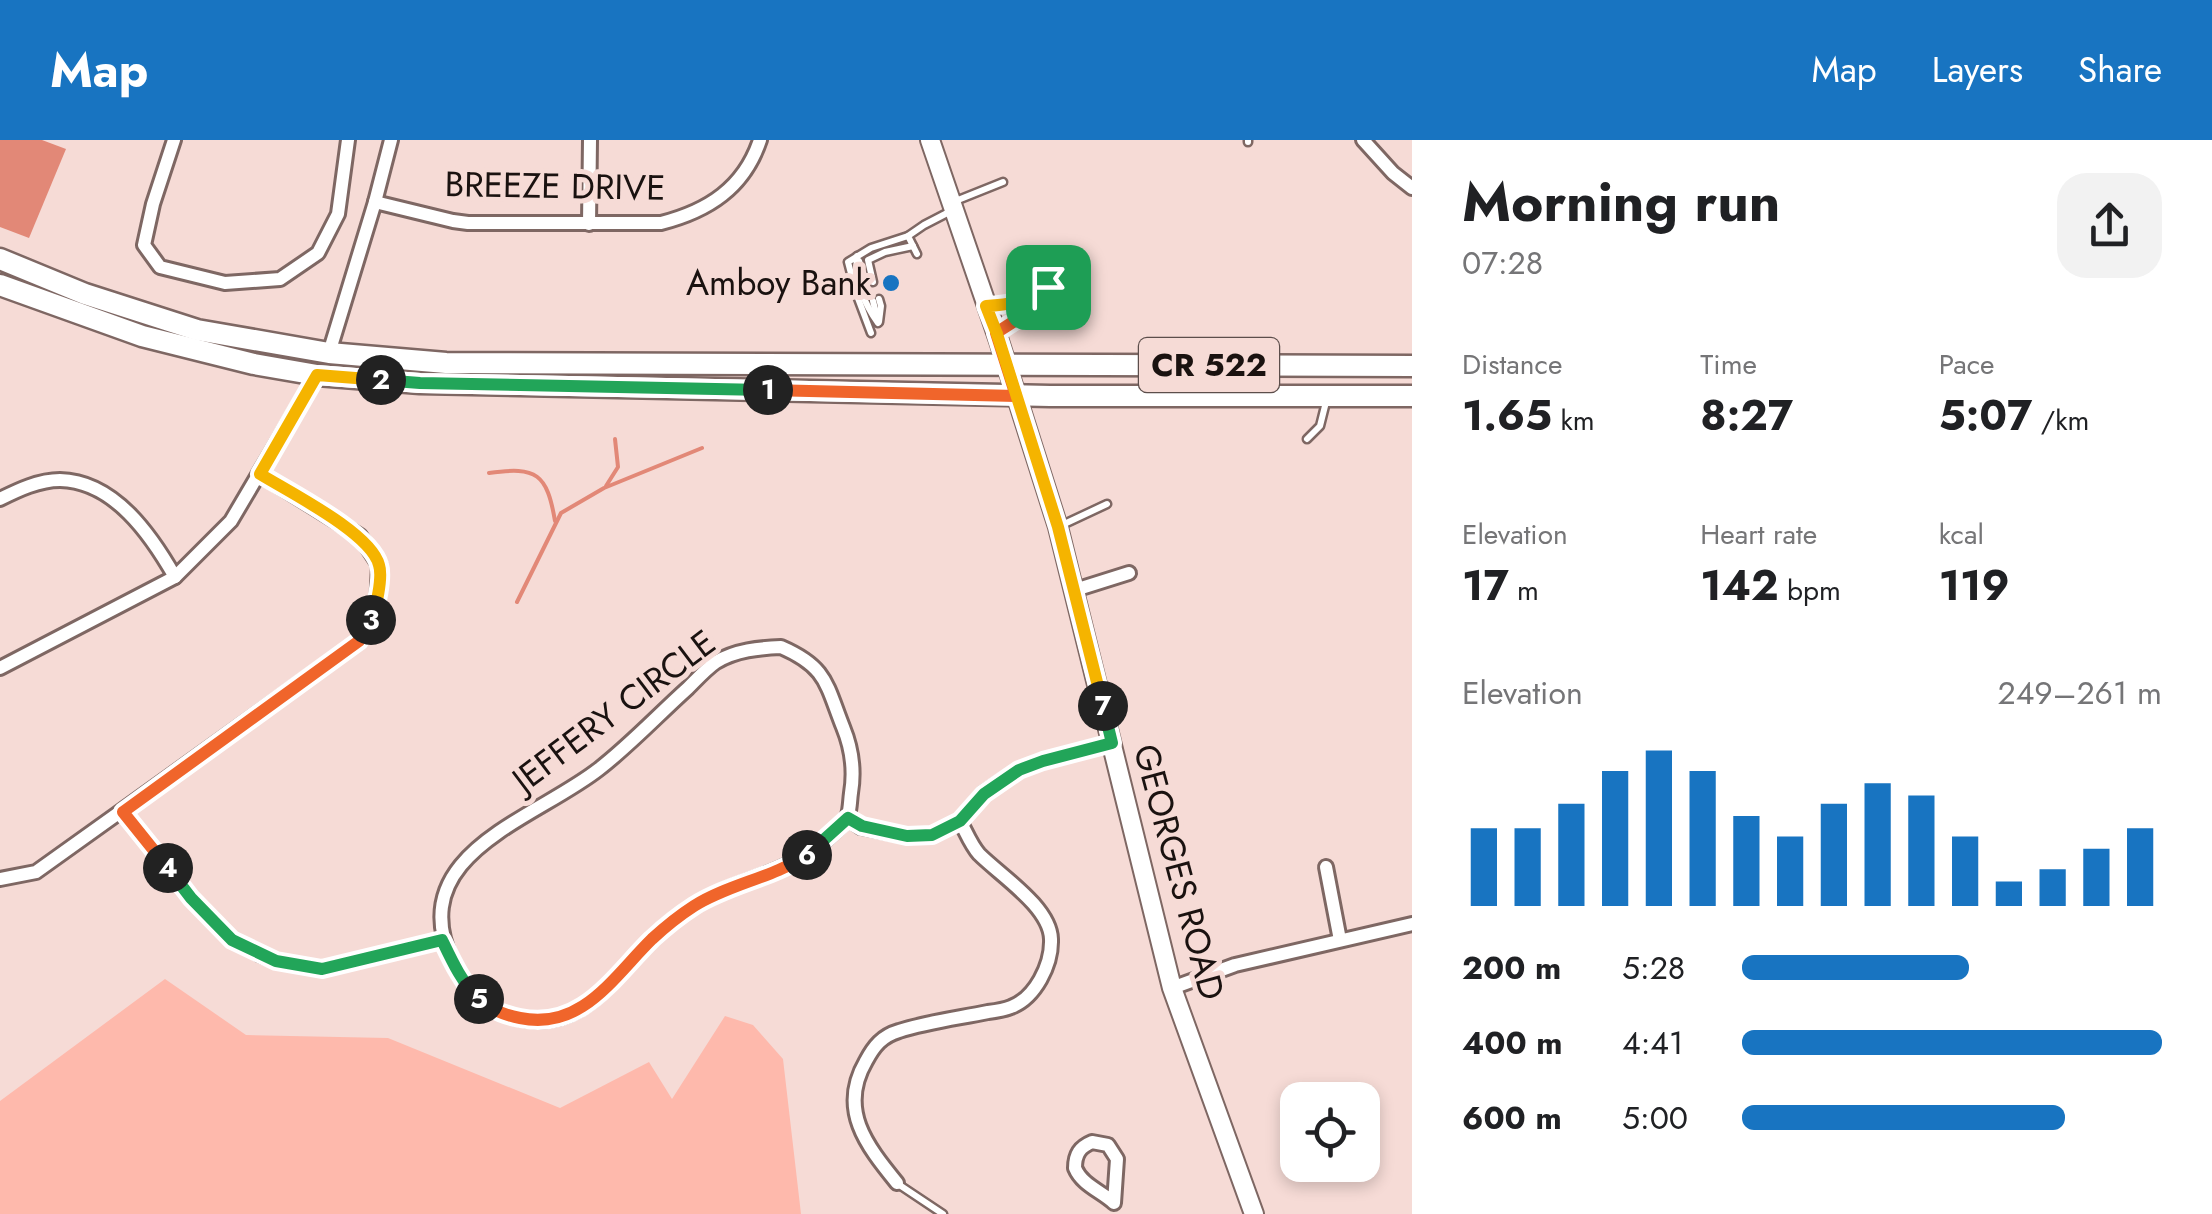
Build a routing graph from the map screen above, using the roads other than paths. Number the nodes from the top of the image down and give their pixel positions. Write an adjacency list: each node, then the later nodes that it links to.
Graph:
1 (174, 140): 2 (street)
2 (348, 140)
3 (391, 140): 10 (street)
4 (590, 140): 12 (street)
5 (760, 140): 12 (street, BREEZE DRIVE)
6 (930, 140): 11 (street, GEORGES ROAD)
7 (1363, 140): 9 (street)
8 (1003, 182): 11 (lane)
9 (1412, 188)
10 (375, 202): 12 (street, BREEZE DRIVE); 23 (street)
11 (953, 206): 13 (lane); 20 (street, GEORGES ROAD)
12 (589, 224)
13 (908, 236): 14 (lane); 14 (lane)
14 (858, 255): 19 (lane); 21 (lane)
15 (0, 259): 23 (main road, CR 522)
16 (1055, 282): 18 (lane)
17 (0, 285): 26 (main road, CR 522)
18 (1084, 287)
19 (876, 300)
20 (986, 306): 22 (street, GEORGES ROAD); 22 (lane)
21 (871, 332)
22 (996, 333): 24 (street, GEORGES ROAD)
23 (329, 353): 24 (main road, CR 522)
24 (1006, 363): 25 (main road, CR 522); 27 (street, GEORGES ROAD)
25 (1412, 366)
26 (317, 375): 27 (main road, CR 522); 31 (street)
27 (1016, 396): 28 (main road, CR 522); 34 (street, GEORGES ROAD)
28 (1327, 396): 29 (main road, CR 522); 30 (lane)
29 (1412, 396)
30 (1307, 439)
31 (260, 474): 36 (street); 40 (street)
32 (0, 499): 36 (street)
33 (1107, 504): 34 (lane)
34 (1058, 527): 37 (street, GEORGES ROAD)
35 (1129, 574): 37 (street)
36 (176, 577): 38 (street)
37 (1075, 590): 39 (street, GEORGES ROAD)
38 (0, 668)
39 (1112, 743): 42 (street); 49 (street, GEORGES ROAD)
40 (123, 812): 44 (street); 48 (lane)
41 (848, 818): 42 (street); 46 (street); 46 (street, JEFFERY CIRCLE)
42 (960, 821): 50 (street)
43 (1326, 867): 47 (street)
44 (0, 879)
45 (1412, 924): 47 (street)
46 (442, 940): 48 (street)
47 (1340, 940): 49 (street)
48 (259, 954)
49 (1172, 988): 53 (street, GEORGES ROAD)
50 (896, 1183): 52 (lane)
51 (1114, 1209): 51 (street)
52 (943, 1214)
53 (1254, 1214)

